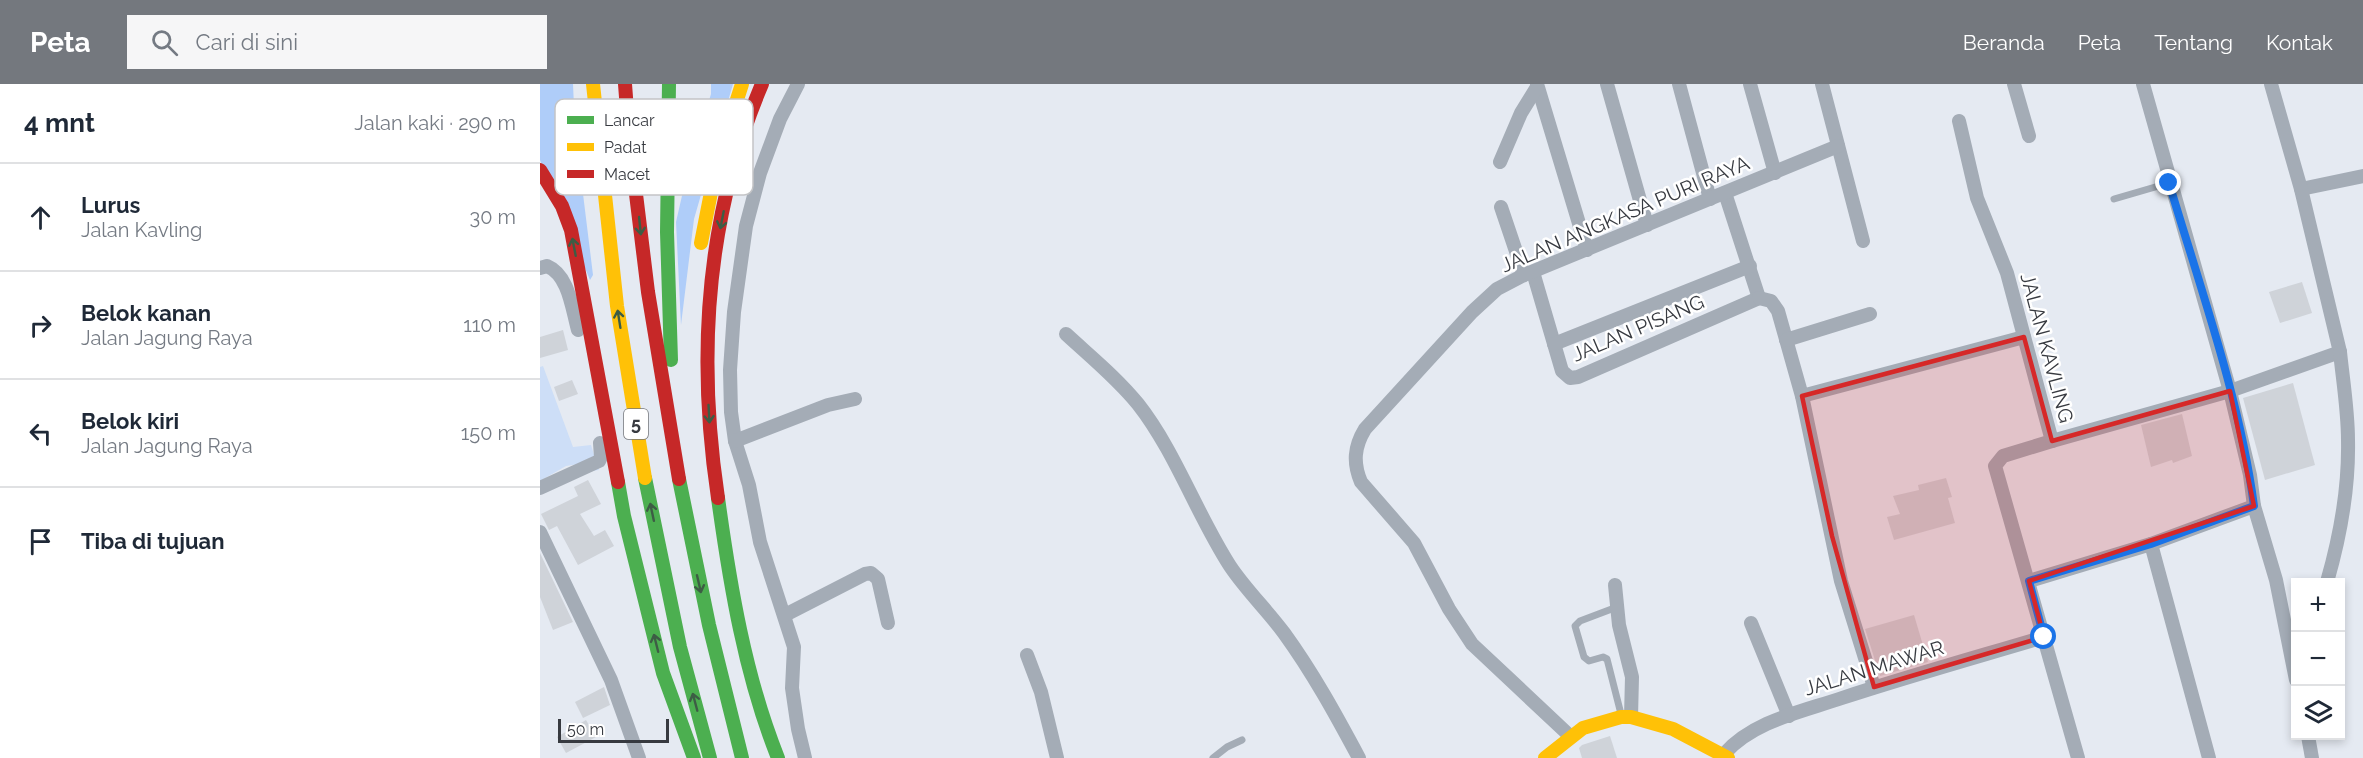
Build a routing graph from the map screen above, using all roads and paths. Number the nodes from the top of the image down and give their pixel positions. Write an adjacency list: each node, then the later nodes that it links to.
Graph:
1 (593, 84): 15 (main road, 5, one-way to 1)
2 (625, 84): 16 (main road, 5, one-way to 16)
3 (669, 84): 17 (main road)
4 (742, 84): 18 (main road)
5 (762, 84): 19 (main road, one-way to 19)
6 (798, 84): 60 (street)
7 (1607, 84): 40 (street)
8 (1679, 84): 37 (street)
9 (1750, 84): 25 (street)
10 (1822, 84): 22 (street)
11 (2014, 84): 21 (street)
12 (2143, 84): 27 (street)
13 (1537, 85): 23 (street); 42 (street)
14 (2274, 85): 28 (street)
15 (595, 99)
16 (627, 99)
17 (669, 99)
18 (736, 99)
19 (753, 110)
20 (1959, 121): 50 (street, JALAN KAVLING)
21 (2029, 136)
22 (1838, 146): 25 (street, JALAN ANGKASA PURI RAYA); 41 (street)
23 (1500, 162)
24 (540, 170): 31 (main road, one-way to 24)
25 (1775, 173): 29 (street, JALAN ANGKASA PURI RAYA)
26 (2363, 176): 28 (street)
27 (2169, 183): 38 (lane); 55 (street)
28 (2301, 189): 53 (street)
29 (1725, 193): 37 (street, JALAN ANGKASA PURI RAYA); 44 (street)
30 (555, 195): 85 (main road, one-way to 30)
31 (555, 195)
32 (605, 195): 86 (main road, 5, one-way to 32)
33 (637, 195): 62 (main road, 5, one-way to 62)
34 (668, 195): 62 (main road)
35 (708, 195): 43 (main road)
36 (727, 195): 89 (main road, one-way to 89)
37 (1710, 199): 40 (street, JALAN ANGKASA PURI RAYA)
38 (2114, 200)
39 (1501, 207): 46 (street, JALAN PISANG)
40 (1647, 225): 42 (street, JALAN ANGKASA PURI RAYA)
41 (1863, 241)
42 (1587, 250): 46 (street, JALAN ANGKASA PURI RAYA)
43 (699, 259)
44 (1750, 266): 47 (street); 52 (street)
45 (540, 268): 63 (street)
46 (1529, 273): 52 (street, JALAN PISANG); 80 (street, JALAN ANGKASA PURI RAYA)
47 (1759, 298): 51 (street); 52 (street, JALAN PISANG)
48 (1870, 314): 51 (street)
49 (1066, 334): 93 (street)
50 (2024, 337): 56 (street); 61 (street, JALAN KAVLING)
51 (1786, 340): 56 (street)
52 (1554, 344)
53 (2340, 352): 55 (street); 67 (street)
54 (694, 374): 58 (main road)
55 (2230, 391): 61 (street); 64 (street)
56 (1802, 396): 77 (street)
57 (855, 399): 60 (street)
58 (696, 417)
59 (697, 438): 88 (main road)
60 (735, 441): 71 (street)
61 (2052, 441): 68 (street, JALAN KAVLING)
62 (674, 466): 87 (main road, 5, one-way to 87)
63 (540, 488)
64 (2254, 506): 66 (street); 75 (street)
65 (540, 532): 84 (street)
66 (2151, 544): 68 (street); 96 (street)
67 (2328, 578)
68 (2029, 581): 74 (street, JALAN KAVLING)
69 (1615, 585): 70 (street)
70 (1617, 607): 79 (street); 79 (lane)
71 (785, 615): 72 (street); 90 (street)
72 (888, 623)
73 (1751, 623): 78 (street)
74 (2044, 637): 77 (street, JALAN MAWAR); 95 (street, JALAN KAVLING)
75 (2291, 653)
76 (1027, 655): 91 (street)
77 (1874, 687): 78 (street, JALAN MAWAR)
78 (1789, 716): 83 (street, JALAN MAWAR)
79 (1626, 717): 80 (main road); 83 (main road)
80 (1570, 736): 94 (main road)
81 (1242, 740): 92 (lane)
82 (2309, 740): 97 (street)
83 (1726, 756)
84 (639, 758)
85 (694, 758)
86 (710, 758)
87 (742, 758)
88 (763, 758)
89 (778, 758)
90 (805, 758)
91 (1058, 758)
92 (1213, 758)
93 (1359, 758)
94 (1545, 758)
95 (2078, 758)
96 (2209, 758)
97 (2312, 758)

